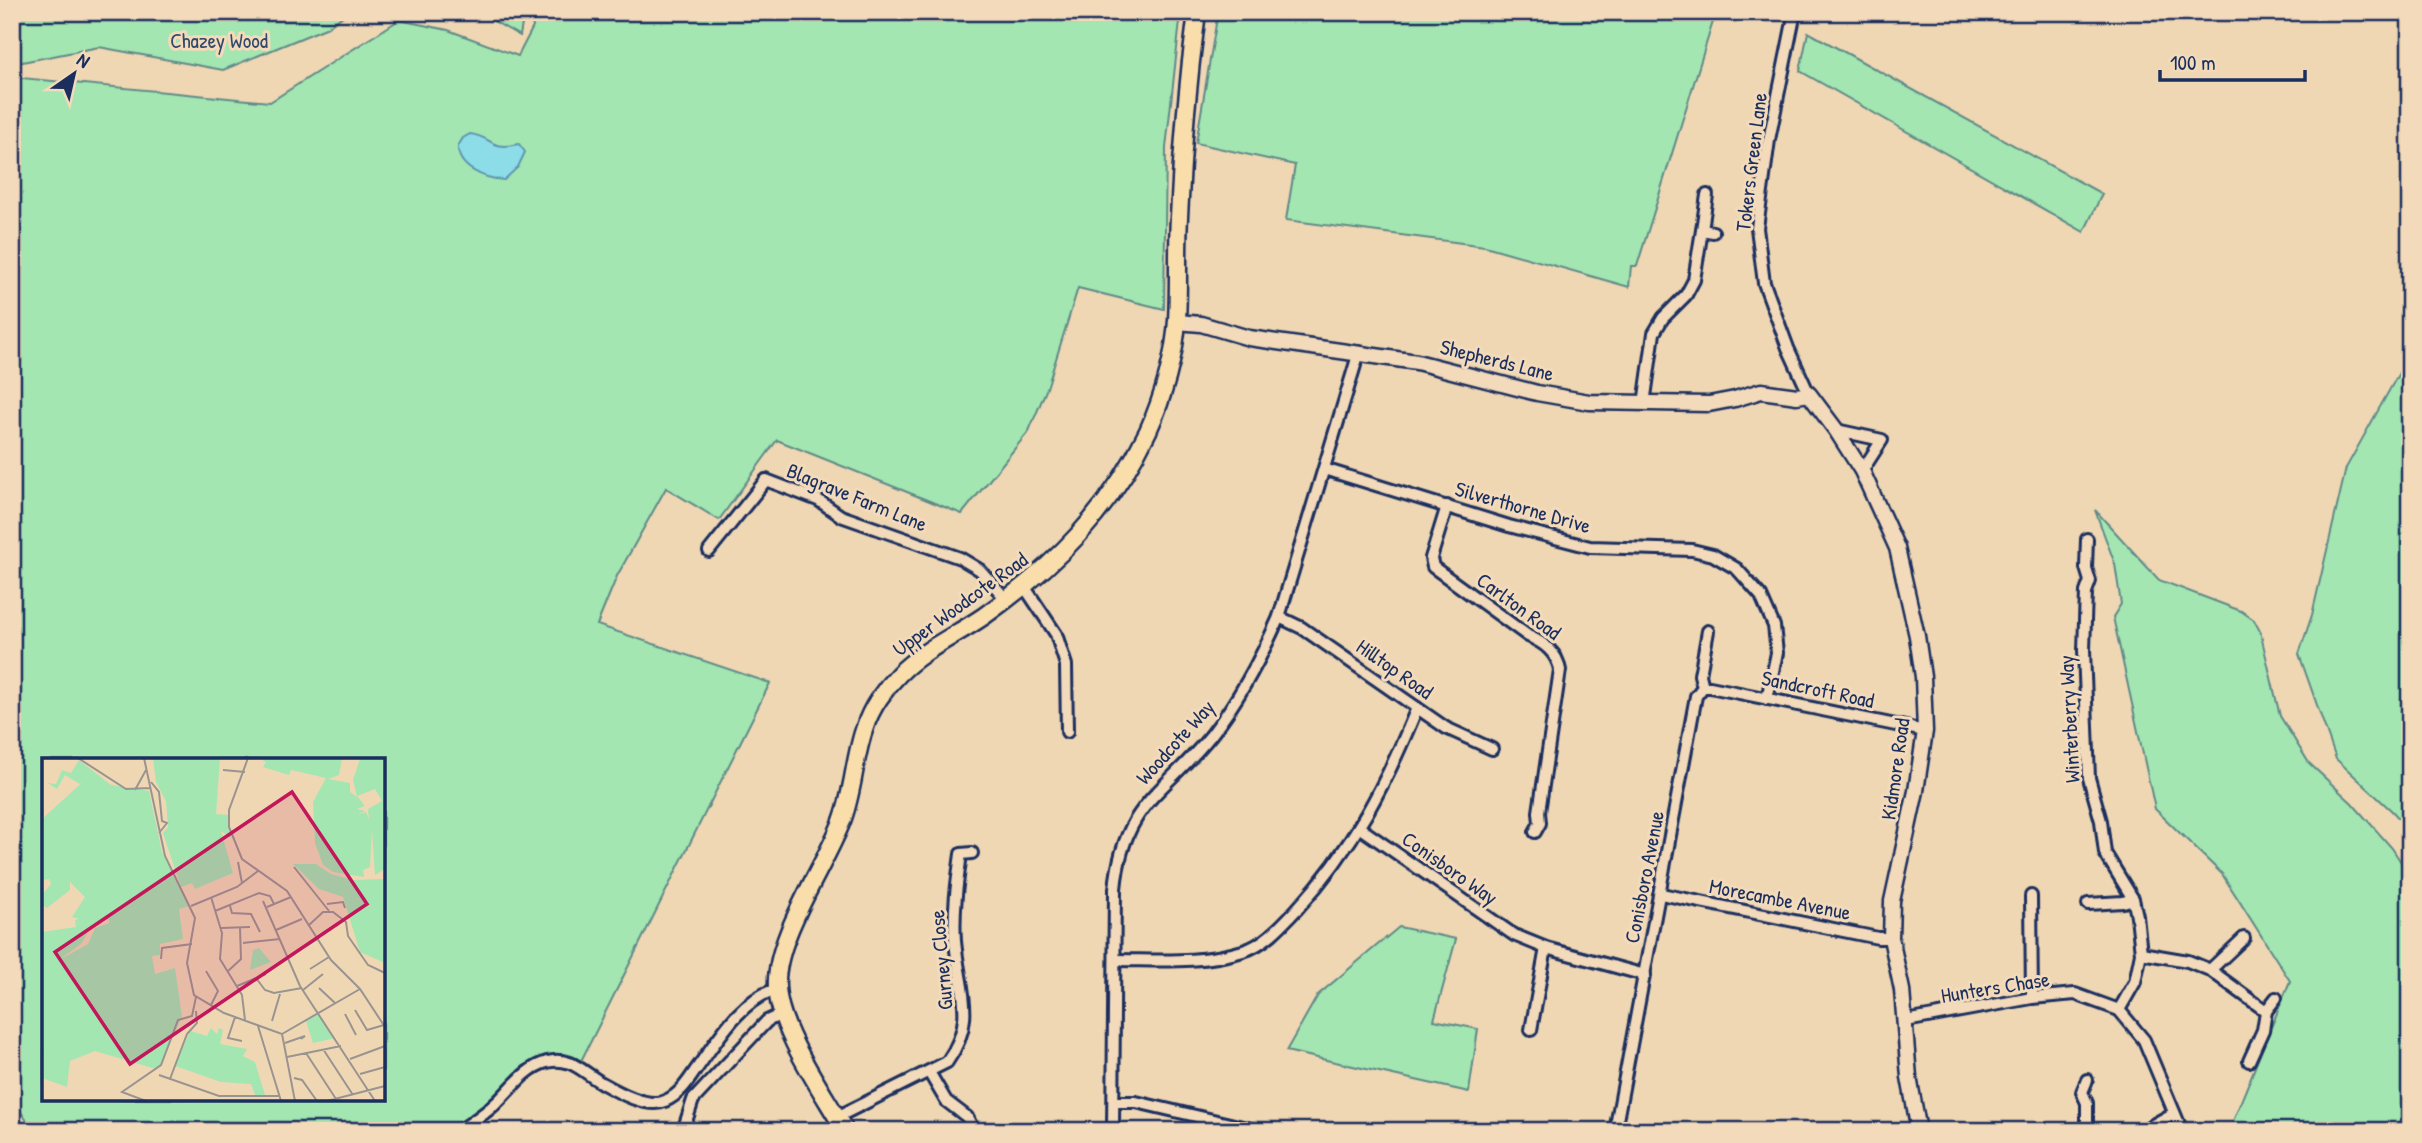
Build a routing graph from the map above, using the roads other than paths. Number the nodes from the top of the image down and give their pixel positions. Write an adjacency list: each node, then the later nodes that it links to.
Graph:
1 (1197, 12): 4 (main road, Upper Woodcote Road)
2 (1795, 12): 6 (street, Tokers Green Lane)
3 (1707, 195): 7 (street)
4 (1177, 321): 5 (street, Shepherds Lane); 14 (main road, Upper Woodcote Road)
5 (1359, 352): 7 (street, Shepherds Lane); 9 (street, Woodcote Way)
6 (1809, 394): 7 (street, Shepherds Lane); 8 (street, Kidmore Road)
7 (1644, 404)
8 (1836, 430): 10 (street, Kidmore Road); 10 (street)
9 (1324, 469): 11 (street, Silverthorne Drive); 16 (street, Woodcote Way)
10 (1861, 471): 23 (street, Kidmore Road)
11 (1447, 506): 19 (street, Silverthorne Drive); 27 (street, Carlton Road)
12 (2087, 539): 31 (street, Winterberry Way)
13 (709, 551): 15 (street, Blagrave Farm Lane)
14 (1024, 586): 15 (main road, Upper Woodcote Road); 22 (street)
15 (1006, 599): 40 (main road, Upper Woodcote Road)
16 (1279, 617): 20 (street, Hilltop Road); 37 (street, Woodcote Way)
17 (1708, 631): 18 (street, Conisboro Avenue)
18 (1703, 687): 19 (street, Sandcroft Road); 29 (street, Conisboro Avenue)
19 (1767, 699): 23 (street, Sandcroft Road)
20 (1417, 708): 25 (street, Hilltop Road); 26 (street)
21 (1079, 714): 22 (street)
22 (1066, 715): 24 (street)
23 (1925, 731): 33 (street, Kidmore Road)
24 (1067, 732)
25 (1492, 749)
26 (1360, 828): 35 (street, Conisboro Way); 37 (street)
27 (1535, 832)
28 (962, 852): 49 (street, Gurney Close)
29 (1661, 894): 33 (street, Morecambe Avenue); 39 (street, Conisboro Avenue)
30 (2031, 896): 41 (street)
31 (2133, 899): 32 (street); 36 (street, Winterberry Way)
32 (2088, 904)
33 (1891, 938): 46 (street, Kidmore Road)
34 (2244, 938): 38 (street)
35 (1546, 948): 39 (street, Conisboro Way); 47 (street)
36 (2141, 953): 38 (street); 43 (street, Winterberry Way)
37 (1115, 960): 53 (street, Woodcote Way)
38 (2210, 970): 44 (street)
39 (1645, 975): 61 (street, Conisboro Avenue)
40 (777, 989): 45 (main road, Upper Woodcote Road); 51 (street)
41 (2032, 998): 43 (street, Hunters Chase); 46 (street, Hunters Chase)
42 (2276, 998): 44 (street)
43 (2119, 1010): 54 (street)
44 (2266, 1011): 48 (street)
45 (782, 1014): 52 (street); 55 (main road, Upper Woodcote Road)
46 (1906, 1021): 62 (street, Kidmore Road)
47 (1531, 1030)
48 (2249, 1061)
49 (929, 1072): 55 (street, Gurney Close); 58 (street)
50 (2087, 1080): 63 (street)
51 (683, 1088): 52 (street); 56 (street)
52 (693, 1100): 57 (street)
53 (1115, 1102): 59 (street, Woodcote Way); 60 (street)
54 (2174, 1113): 64 (street); 65 (street)
55 (841, 1124)
56 (459, 1131)
57 (683, 1131)
58 (974, 1131)
59 (1113, 1131)
60 (1260, 1131)
61 (1615, 1131)
62 (1919, 1131)
63 (2087, 1131)
64 (2142, 1131)
65 (2182, 1131)

